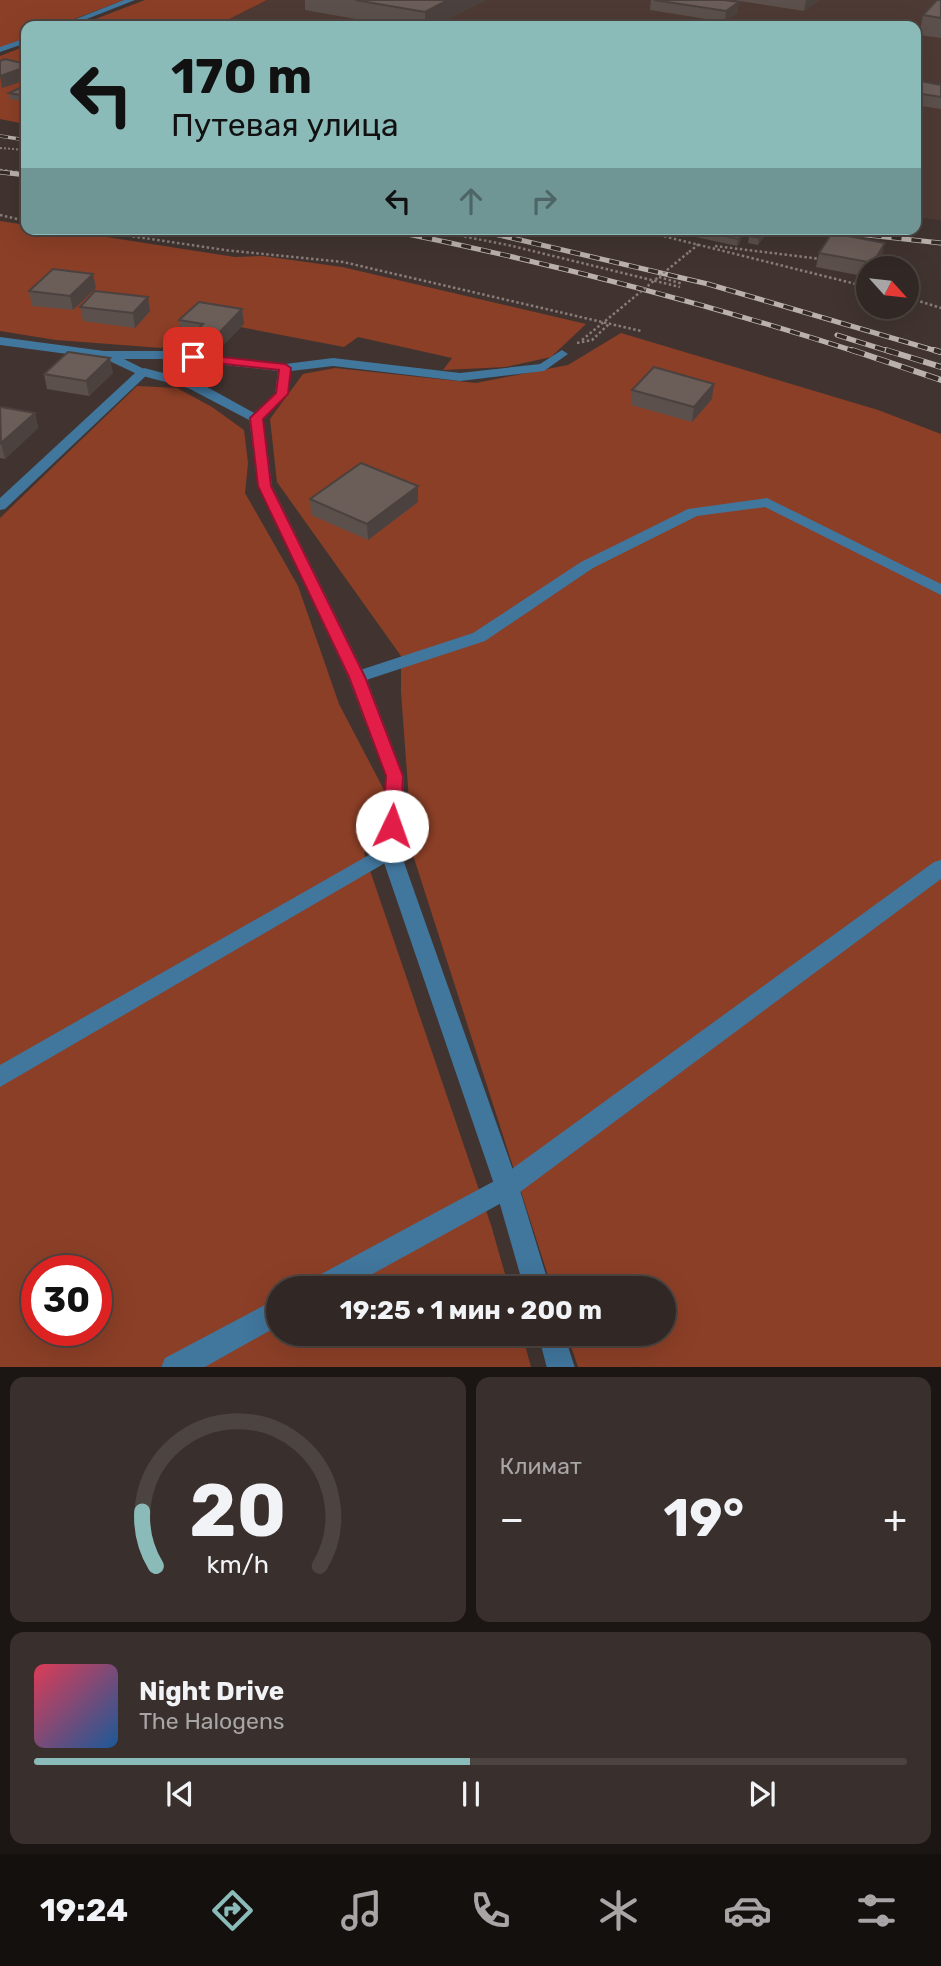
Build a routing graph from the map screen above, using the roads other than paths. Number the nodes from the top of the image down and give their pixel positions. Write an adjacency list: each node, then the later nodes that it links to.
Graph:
1 (131, 0): 2 (street)
2 (75, 21)
3 (21, 42): 5 (street)
4 (0, 44): 5 (street)
5 (10, 46): 6 (street)
6 (0, 50)
7 (0, 341): 9 (street)
8 (562, 354): 10 (street)
9 (104, 355): 10 (street); 11 (street)
10 (285, 368): 12 (street)
11 (144, 372): 12 (street); 13 (street)
12 (256, 418): 15 (street)
13 (0, 506)
14 (941, 590): 15 (street)
15 (357, 677): 16 (street)
16 (390, 851): 18 (street); 19 (street)
17 (941, 868): 19 (street)
18 (0, 1077)
19 (507, 1187): 20 (street); 21 (street)
20 (343, 1276)
21 (533, 1276)
22 (266, 1318): 24 (street)
23 (555, 1346): 25 (street)
24 (175, 1367)
25 (561, 1367)

